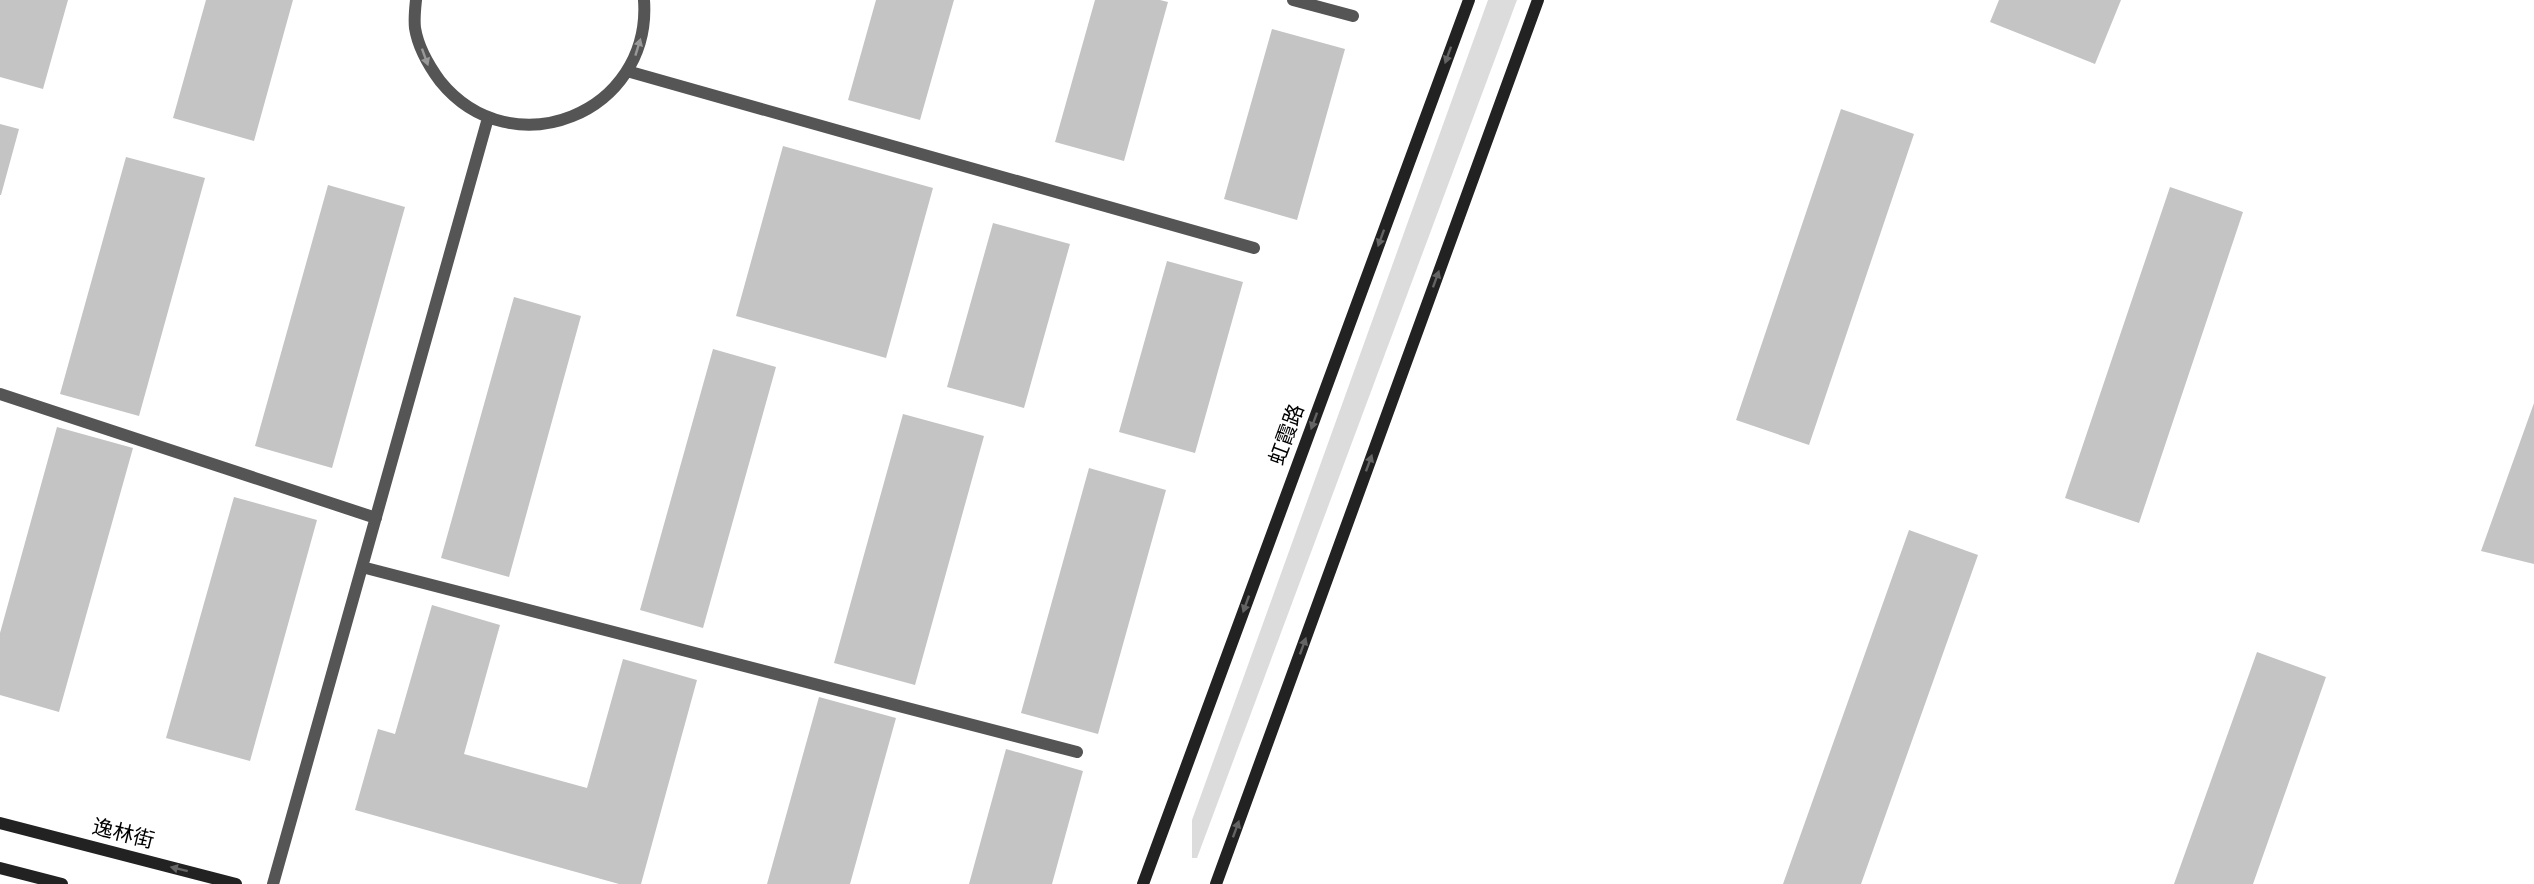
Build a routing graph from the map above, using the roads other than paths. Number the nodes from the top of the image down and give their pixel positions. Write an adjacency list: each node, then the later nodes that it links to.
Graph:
1 (416, 0): 8 (street, one-way to 8)
2 (644, 0): 7 (street, one-way to 2)
3 (1293, 0): 6 (street)
4 (1469, 0): 19 (street, 虹霞路, one-way to 19)
5 (1538, 0): 20 (street, one-way to 5)
6 (1353, 16)
7 (627, 71): 8 (street); 9 (street)
8 (488, 118): 11 (street)
9 (1254, 248)
10 (0, 394): 11 (street)
11 (376, 518): 12 (street)
12 (362, 567): 13 (street); 18 (street)
13 (1077, 752)
14 (0, 823): 17 (street, 逸林街, one-way to 14)
15 (0, 868): 16 (street)
16 (62, 884)
17 (236, 884)
18 (273, 884)
19 (1143, 884)
20 (1216, 884)

